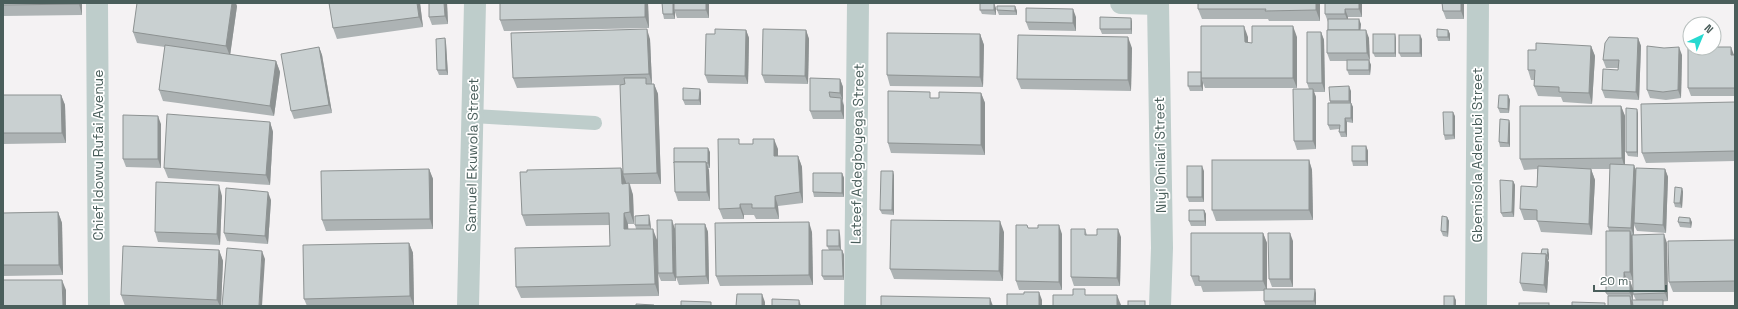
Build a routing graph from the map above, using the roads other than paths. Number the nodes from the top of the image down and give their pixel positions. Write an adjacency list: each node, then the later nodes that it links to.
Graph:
1 (97, 3): 9 (street, Chief Idowu Rufai Avenue)
2 (475, 3): 7 (street, Samuel Ekuwola Street)
3 (858, 3): 11 (street, Lateef Adegboyega Street)
4 (1121, 3): 5 (street)
5 (1158, 3): 12 (street, Niyi Onilari Street)
6 (1478, 3): 13 (street, Gbemisola Adenubi Street)
7 (473, 116): 8 (lane); 10 (street, Samuel Ekuwola Street)
8 (595, 123)
9 (99, 306)
10 (468, 306)
11 (855, 306)
12 (1160, 306)
13 (1476, 306)

